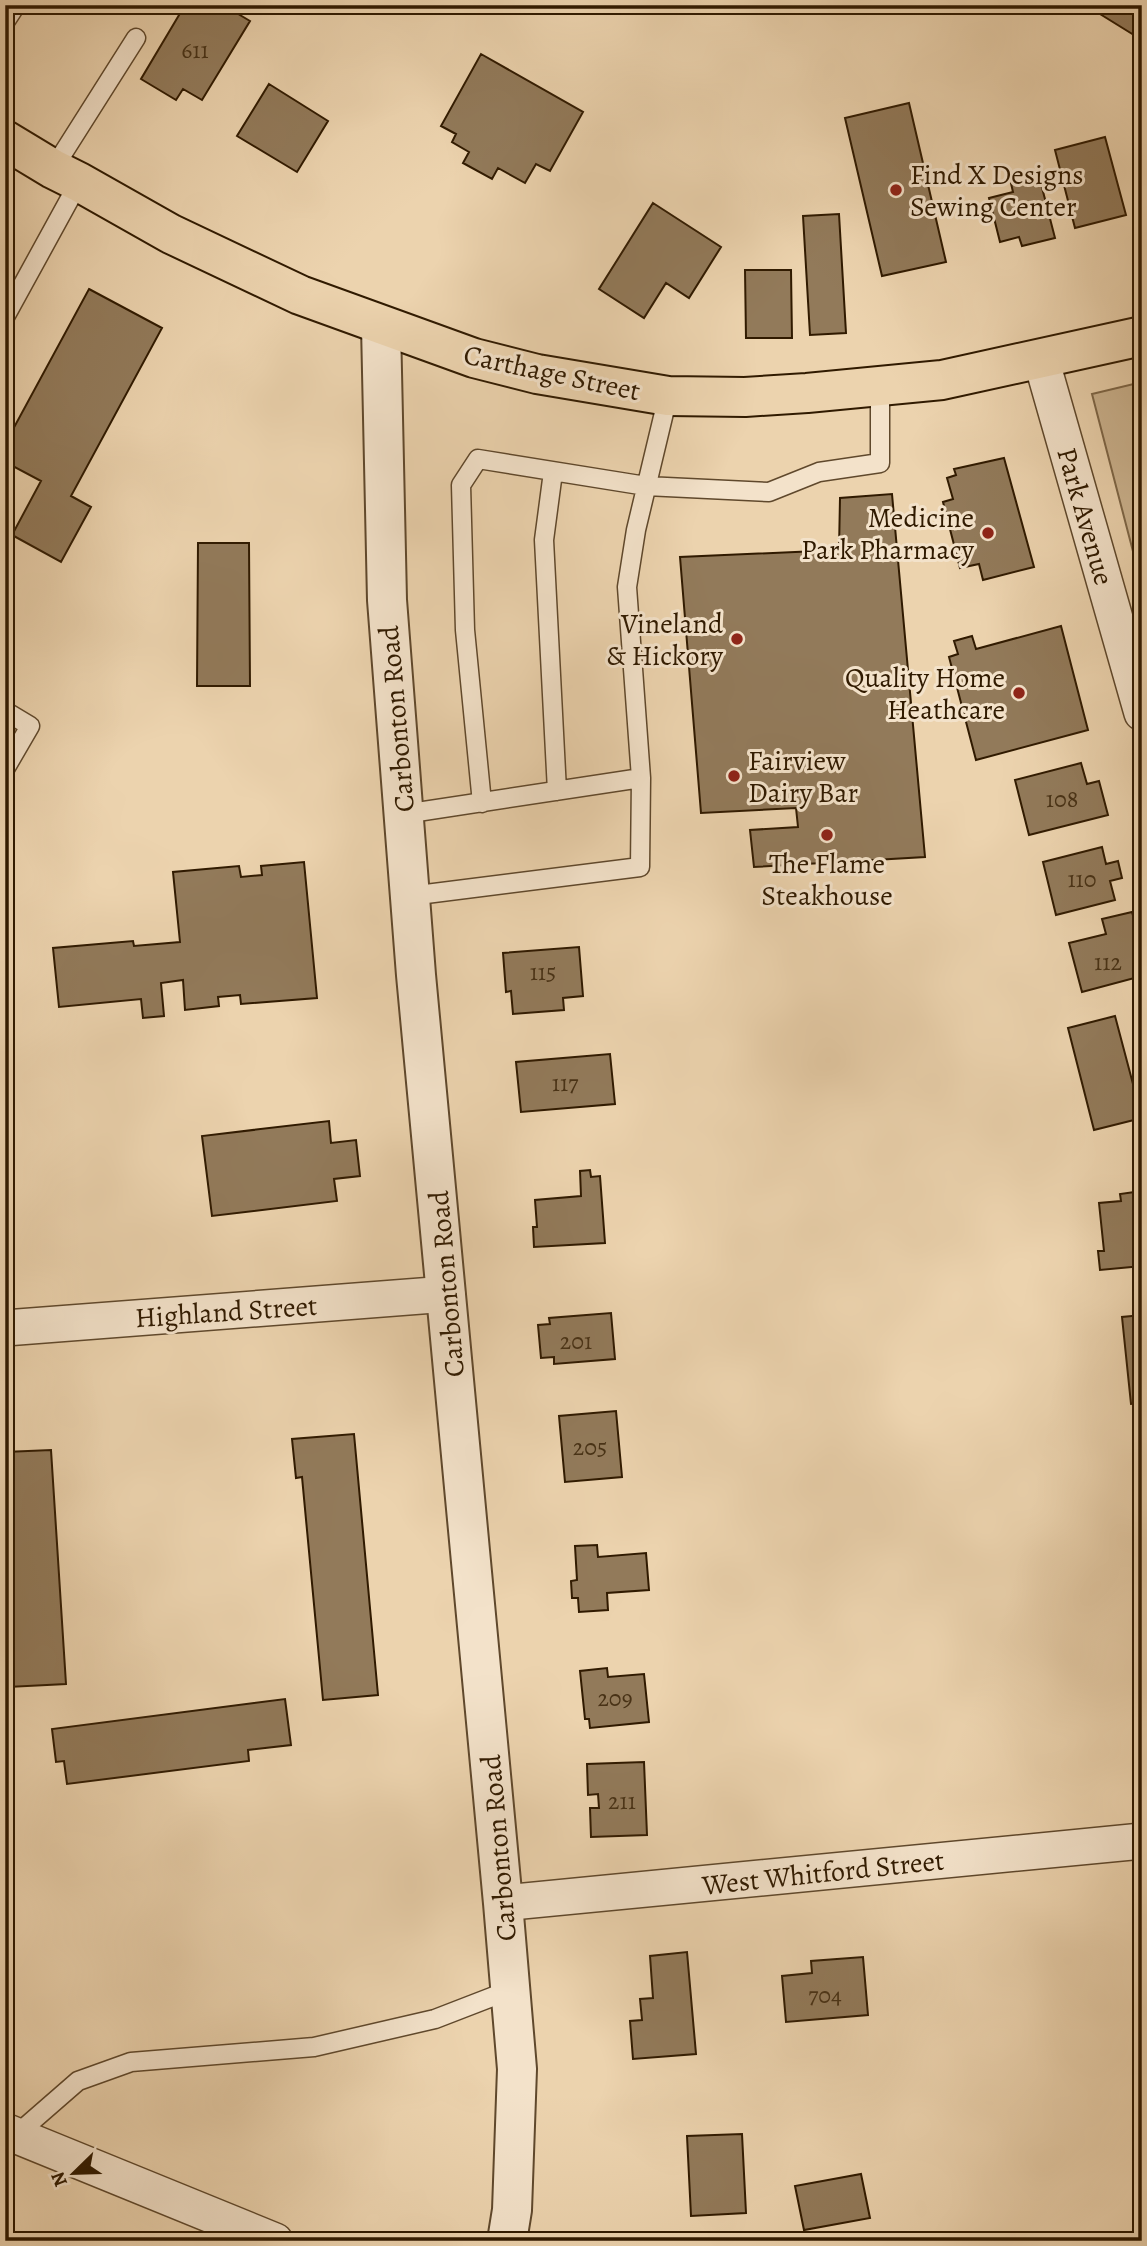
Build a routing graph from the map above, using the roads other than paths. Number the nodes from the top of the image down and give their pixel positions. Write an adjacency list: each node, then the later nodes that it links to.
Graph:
1 (16, 5): 2 (lane)
2 (5, 22)
3 (136, 38): 5 (lane)
4 (5, 140): 5 (main road, Carthage Street)
5 (66, 175): 6 (lane); 8 (main road, Carthage Street)
6 (12, 290): 7 (lane)
7 (5, 317)
8 (381, 326): 12 (main road, Carthage Street); 21 (street, Carbonton Road)
9 (1142, 336): 10 (main road, Carthage Street)
10 (1041, 359): 11 (main road, Carthage Street); 16 (street, Park Avenue)
11 (880, 386): 12 (main road, Carthage Street); 14 (lane)
12 (668, 396): 14 (lane)
13 (553, 472): 14 (lane); 19 (lane); 20 (lane)
14 (646, 486): 18 (lane)
15 (5, 711): 17 (lane)
16 (1142, 713)
17 (5, 769)
18 (641, 778): 19 (lane); 22 (lane)
19 (557, 791): 20 (lane)
20 (482, 803): 21 (lane)
21 (404, 814): 22 (street, Carbonton Road)
22 (410, 896): 23 (street, Carbonton Road)
23 (447, 1294): 24 (street, Highland Street); 26 (street, Carbonton Road)
24 (5, 1328)
25 (1142, 1840): 26 (street, West Whitford Street)
26 (503, 1903): 27 (street, Carbonton Road)
27 (510, 1990): 28 (lane); 30 (street, Carbonton Road)
28 (10, 2133): 29 (street)
29 (275, 2241)
30 (507, 2241)

